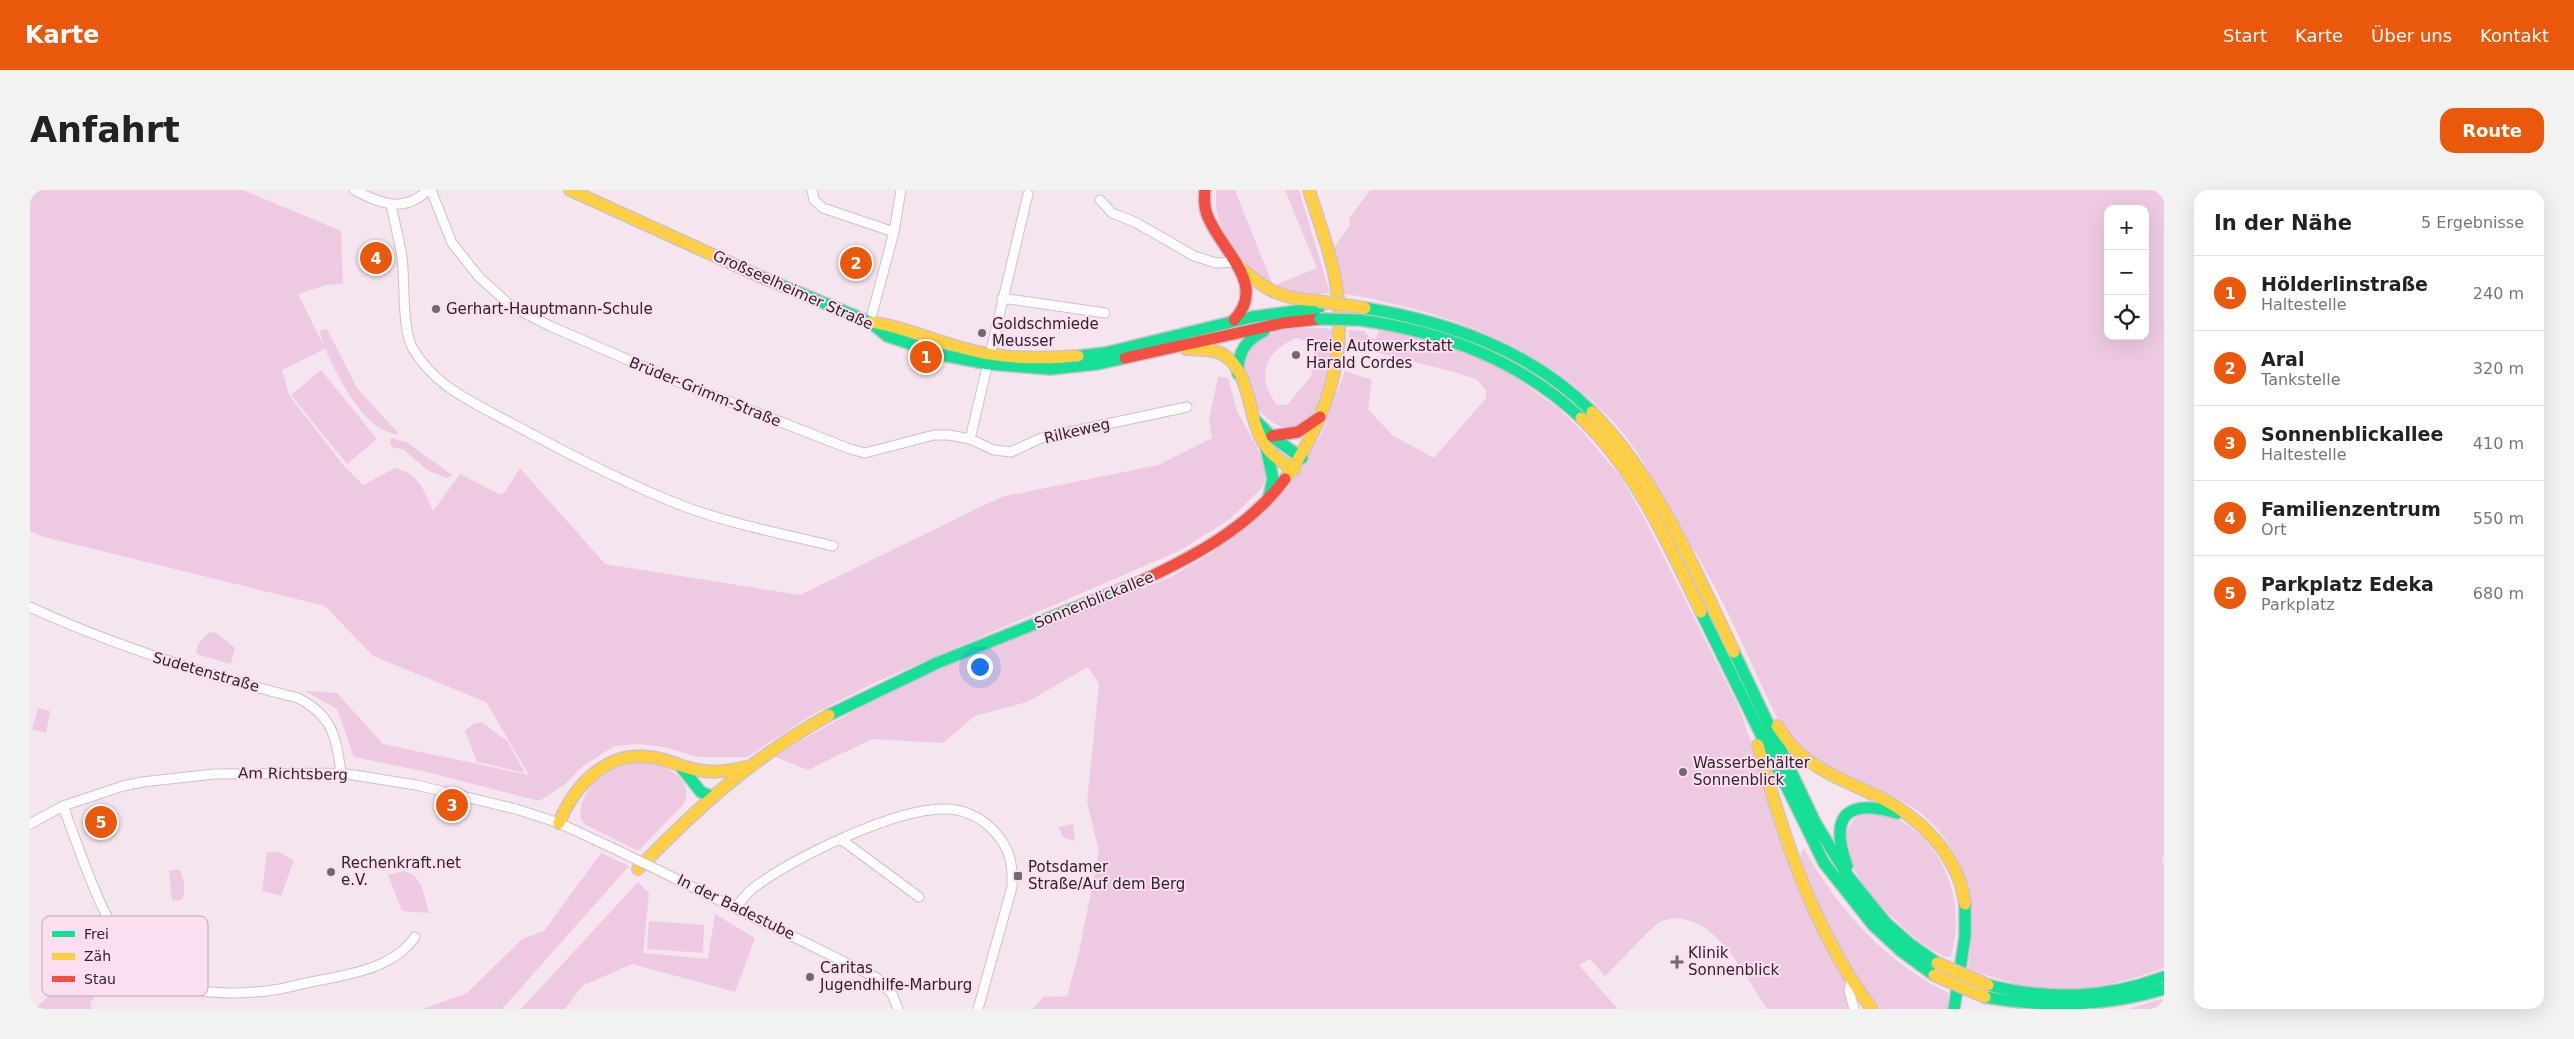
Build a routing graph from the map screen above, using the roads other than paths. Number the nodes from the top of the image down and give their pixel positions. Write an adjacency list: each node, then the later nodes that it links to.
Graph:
1 (354, 190): 10 (street)
2 (430, 190): 10 (street); 27 (street, Brüder-Grimm-Straße)
3 (570, 190): 18 (main road, Großseelheimer Straße)
4 (812, 190): 11 (street)
5 (901, 190): 11 (street)
6 (1204, 190): 12 (main road)
7 (1309, 190): 24 (main road, Sonnenblickallee)
8 (1028, 194): 13 (street)
9 (1100, 200): 12 (street)
10 (391, 206): 32 (street)
11 (894, 232): 18 (street)
12 (1235, 262): 14 (main road); 17 (main road)
13 (1002, 298): 15 (street); 21 (street)
14 (1319, 309): 16 (main road, bridge); 17 (main road); 19 (main road)
15 (1105, 312)
16 (1363, 314): 34 (main road); 35 (main road)
17 (1232, 321): 21 (main road)
18 (870, 322): 21 (main road, Großseelheimer Straße)
19 (1283, 323): 20 (main road, Großseelheimer Straße); 22 (main road)
20 (1170, 348): 21 (main road, Großseelheimer Straße); 22 (main road)
21 (990, 360): 27 (street)
22 (1238, 374): 25 (main road)
23 (1188, 407): 27 (street, Rilkeweg)
24 (1322, 415): 26 (main road); 29 (main road, Sonnenblickallee)
25 (1253, 417): 26 (main road); 28 (main road)
26 (1271, 436): 29 (main road)
27 (970, 439)
28 (1266, 447): 30 (main road); 31 (main road)
29 (1302, 458): 30 (main road, Sonnenblickallee)
30 (1294, 470): 31 (main road, Sonnenblickallee)
31 (1268, 499): 36 (main road, Sonnenblickallee)
32 (833, 546)
33 (30, 607): 39 (street, Sudetenstraße)
34 (1745, 676): 44 (main road); 50 (main road)
35 (1750, 716): 53 (main road); 54 (main road, bridge)
36 (746, 767): 38 (main road); 40 (main road, Sonnenblickallee)
37 (681, 768): 38 (main road); 40 (main road); 42 (main road)
38 (699, 771): 40 (main road)
39 (341, 773): 41 (street, Am Richtsberg); 42 (street, Am Richtsberg)
40 (712, 797): 46 (main road, Sonnenblickallee)
41 (63, 806): 43 (street, Am Richtsberg); 49 (street)
42 (559, 823): 48 (street, In der Badestube, bridge)
43 (30, 824)
44 (1922, 825): 50 (main road); 60 (main road)
45 (842, 840): 47 (street); 48 (street); 57 (street)
46 (638, 869)
47 (919, 897)
48 (736, 907): 56 (street, In der Badestube)
49 (109, 916)
50 (1878, 917): 52 (main road, bridge)
51 (416, 937): 55 (street)
52 (2164, 977)
53 (1851, 982): 58 (street); 59 (main road)
54 (2164, 989)
55 (208, 991)
56 (898, 1009)
57 (978, 1009)
58 (1854, 1009)
59 (1872, 1009)
60 (1954, 1009)

